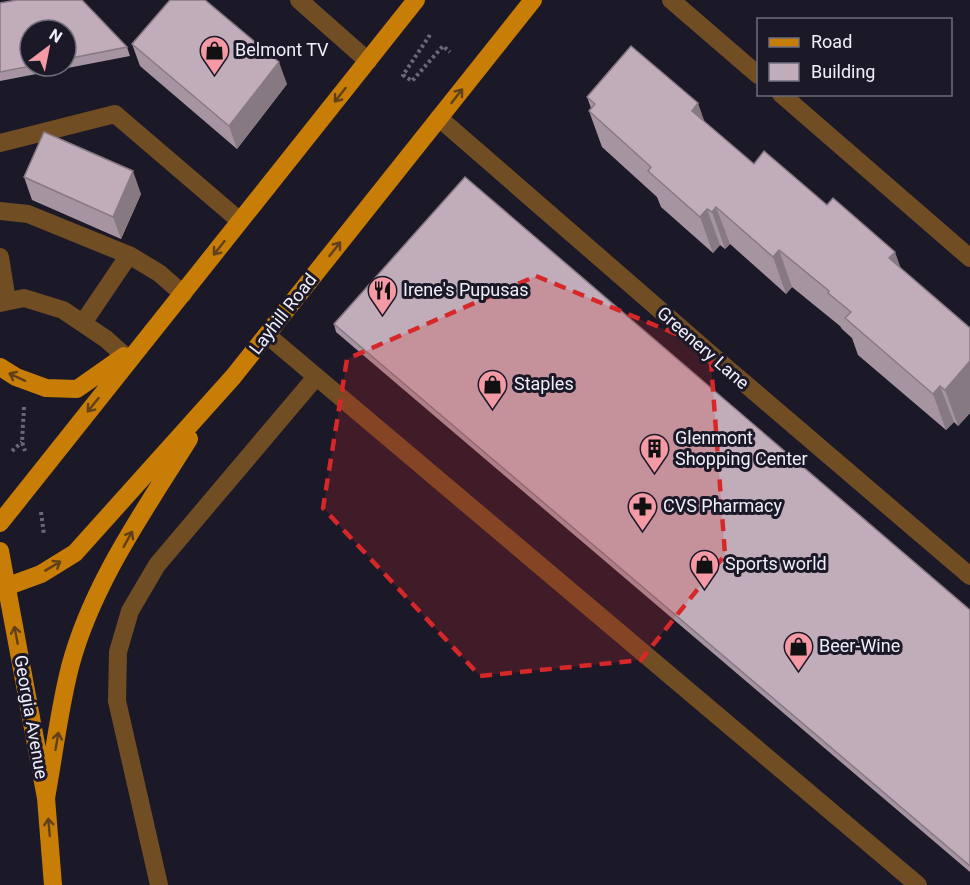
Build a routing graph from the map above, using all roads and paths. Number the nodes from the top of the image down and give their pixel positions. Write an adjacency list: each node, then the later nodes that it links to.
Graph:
1 (299, 0): 7 (street)
2 (416, 0): 7 (main road)
3 (533, 0): 10 (main road, Layhill Road, one-way to 3)
4 (671, 0): 8 (street)
5 (430, 35): 6 (path)
6 (450, 52)
7 (368, 61): 13 (main road, one-way to 13)
8 (757, 73)
9 (783, 96): 16 (street)
10 (438, 118): 20 (main road, Layhill Road, one-way to 10); 34 (street, Greenery Lane)
11 (0, 143): 13 (street)
12 (0, 210): 14 (street)
13 (240, 221): 17 (main road, one-way to 17)
14 (129, 255): 17 (street); 19 (street)
15 (0, 257): 18 (street)
16 (970, 258)
17 (183, 294): 21 (main road)
18 (3, 302): 19 (street)
19 (83, 323): 22 (street)
20 (267, 335): 24 (street); 25 (main road, Layhill Road)
21 (143, 343): 22 (main road); 31 (main road, one-way to 31)
22 (124, 356): 23 (main road, one-way to 23)
23 (0, 367)
24 (316, 377): 38 (street); 39 (street)
25 (215, 398): 35 (main road, Layhill Road, one-way to 25); 36 (main road, one-way to 25)
26 (24, 407): 27 (path)
27 (22, 442): 28 (path); 29 (path)
28 (12, 451)
29 (28, 461)
30 (40, 508): 32 (path)
31 (0, 523)
32 (44, 535)
33 (0, 551): 35 (main road, Georgia Avenue)
34 (970, 576)
35 (4, 589): 36 (main road, Georgia Avenue, one-way to 35)
36 (46, 798): 37 (main road, Georgia Avenue, one-way to 36)
37 (53, 885)
38 (159, 885)
39 (918, 885)

